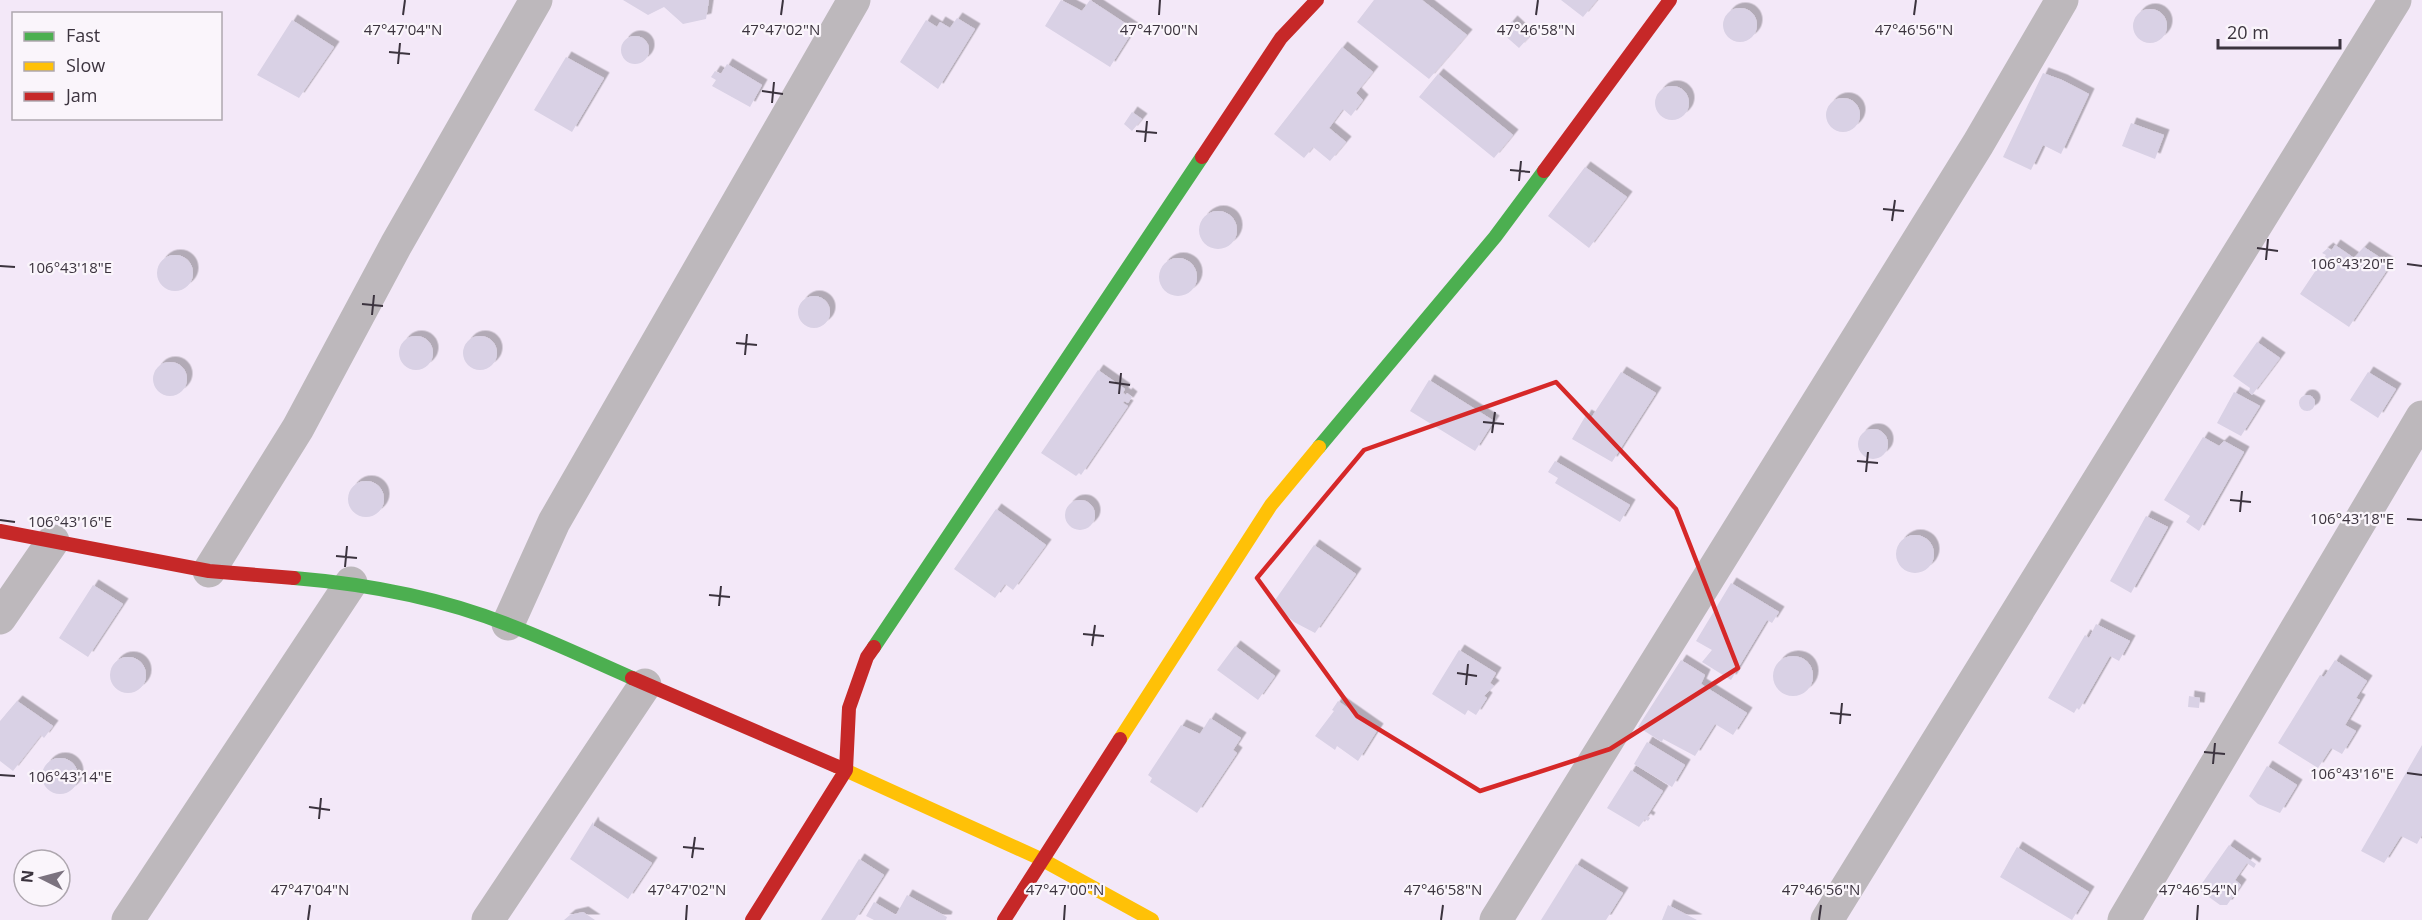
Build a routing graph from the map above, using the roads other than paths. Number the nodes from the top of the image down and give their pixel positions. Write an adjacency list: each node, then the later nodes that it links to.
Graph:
1 (536, 0): 10 (street)
2 (854, 0): 13 (street)
3 (1317, 0): 15 (street)
4 (1670, 0): 16 (street)
5 (2062, 0): 22 (street)
6 (2395, 0): 23 (street)
7 (2422, 417): 24 (street)
8 (0, 531): 9 (street)
9 (53, 541): 10 (street); 12 (street)
10 (209, 571): 11 (street)
11 (351, 583): 13 (street); 17 (street)
12 (0, 618)
13 (507, 624): 14 (street)
14 (645, 685): 15 (street); 18 (street)
15 (846, 770): 16 (street); 19 (street)
16 (1041, 859): 20 (street); 21 (street)
17 (128, 920)
18 (488, 920)
19 (752, 920)
20 (1004, 920)
21 (1152, 920)
22 (1496, 920)
23 (1827, 920)
24 (2124, 920)

